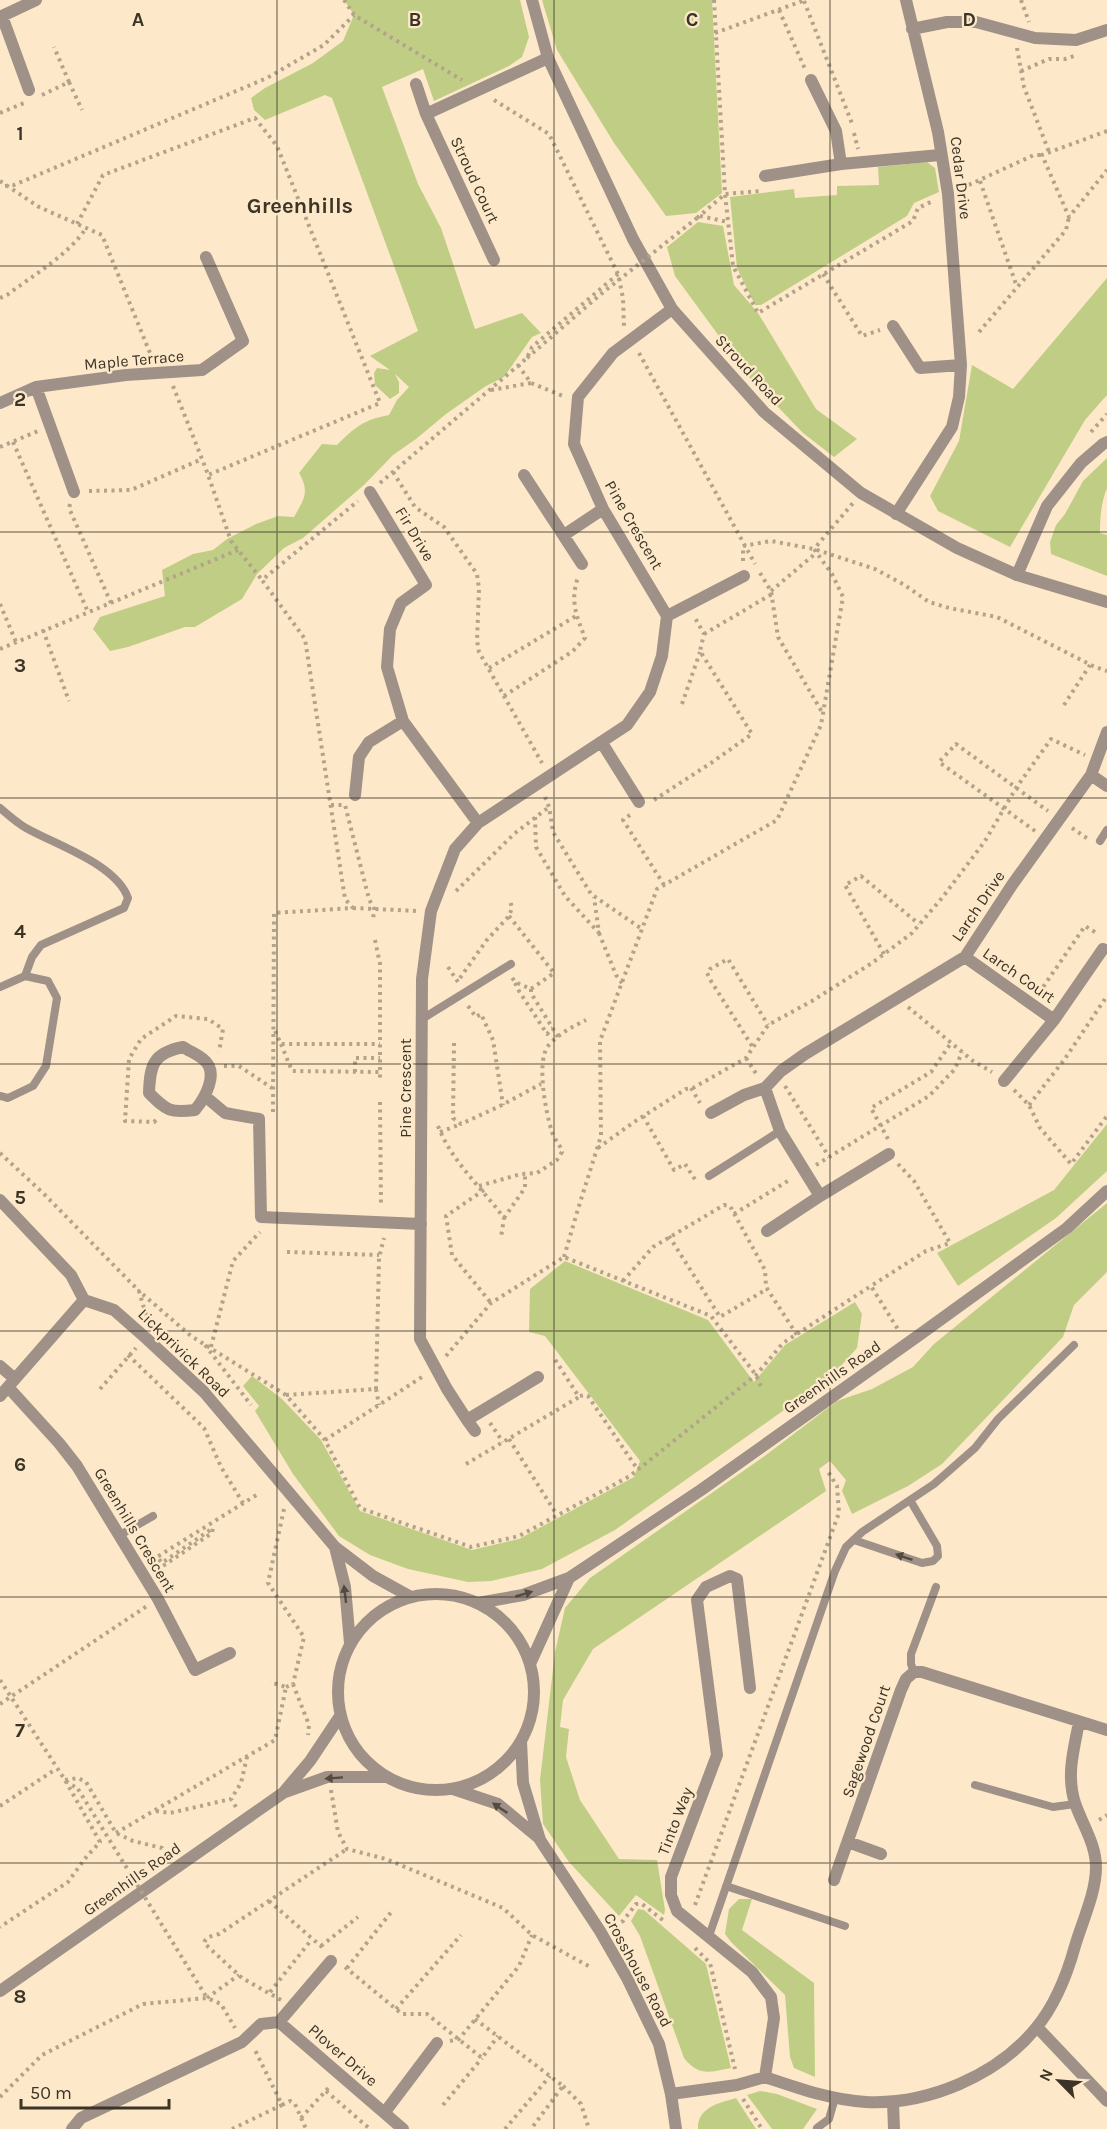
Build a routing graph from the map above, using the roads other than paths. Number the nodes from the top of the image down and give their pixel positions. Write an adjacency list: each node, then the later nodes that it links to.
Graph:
1 (36, 0): 9 (street)
2 (532, 0): 6 (street, Stroud Road)
3 (906, 0): 4 (street, Cedar Drive)
4 (912, 29): 5 (street); 11 (street, Cedar Drive)
5 (1107, 30)
6 (548, 58): 10 (street); 16 (street, Stroud Road)
7 (811, 80): 12 (street)
8 (416, 84): 10 (street, Stroud Court)
9 (29, 90)
10 (426, 114): 15 (street, Stroud Court)
11 (940, 154): 12 (street); 18 (street, Cedar Drive)
12 (841, 164): 13 (street)
13 (765, 176)
14 (206, 257): 19 (street, Maple Terrace)
15 (494, 260)
16 (672, 309): 25 (street, Pine Crescent); 26 (street, Stroud Road)
17 (893, 326): 18 (street)
18 (961, 365): 26 (street, Cedar Drive)
19 (36, 387): 20 (street, Maple Terrace); 23 (street)
20 (0, 403)
21 (1107, 442): 29 (street)
22 (524, 475): 27 (street)
23 (74, 492)
24 (370, 492): 33 (street, Fir Drive)
25 (603, 509): 27 (street); 32 (street, Pine Crescent)
26 (896, 514): 29 (street, Stroud Road)
27 (564, 535): 28 (street)
28 (582, 564)
29 (1017, 575): 31 (street, Stroud Road)
30 (744, 576): 32 (street)
31 (1107, 602)
32 (667, 616): 35 (street, Pine Crescent)
33 (403, 721): 38 (street); 41 (street, Fir Drive)
34 (1107, 732): 36 (street, Larch Drive)
35 (602, 743): 39 (street); 41 (street, Pine Crescent)
36 (1091, 776): 37 (street); 45 (street, Larch Drive)
37 (1107, 786)
38 (355, 795)
39 (639, 802)
40 (0, 808): 47 (lane)
41 (478, 823): 49 (street, Pine Crescent)
42 (1107, 830): 43 (lane)
43 (1100, 841)
44 (1102, 949): 50 (street, Larch Court)
45 (965, 957): 50 (street, Larch Court); 52 (street, Larch Drive)
46 (508, 966): 49 (lane)
47 (25, 976): 48 (lane); 53 (lane)
48 (0, 987)
49 (422, 1019): 62 (street, Pine Crescent)
50 (1054, 1020): 51 (street, Larch Court)
51 (1004, 1081)
52 (765, 1088): 55 (street, Larch Drive); 56 (street)
53 (0, 1096)
54 (206, 1097): 54 (street); 62 (street)
55 (711, 1113)
56 (780, 1131): 58 (lane); 60 (street)
57 (889, 1154): 60 (street)
58 (709, 1176)
59 (1107, 1191): 76 (street, Greenhills Road)
60 (820, 1196): 63 (street)
61 (0, 1200): 64 (street)
62 (421, 1224): 69 (street, Pine Crescent)
63 (767, 1231)
64 (84, 1300): 68 (street); 75 (street, Lickprivick Road)
65 (1074, 1344): 71 (lane)
66 (0, 1366): 68 (street, Greenhills Crescent)
67 (538, 1377): 69 (street)
68 (8, 1387): 73 (street, Greenhills Crescent)
69 (467, 1420): 70 (street, Pine Crescent)
70 (474, 1431)
71 (910, 1500): 74 (lane); 74 (lane, one-way to 74)
72 (153, 1516): 73 (lane)
73 (120, 1535): 81 (street, Greenhills Crescent)
74 (854, 1539): 99 (lane)
75 (335, 1547): 78 (street, Lickprivick Road); 80 (street, Lickprivick Road, one-way to 75)
76 (569, 1578): 79 (street, Greenhills Road, one-way to 76); 82 (street)
77 (936, 1587): 83 (lane)
78 (411, 1597): 79 (street); 80 (street)
79 (478, 1603): 82 (street)
80 (350, 1643): 85 (street)
81 (230, 1653)
82 (530, 1665): 88 (street)
83 (914, 1672): 86 (street); 95 (street, Sagewood Court)
84 (750, 1688): 101 (street, Tinto Way)
85 (340, 1716): 89 (street); 92 (street, Greenhills Road)
86 (1079, 1722): 87 (street); 93 (street)
87 (1107, 1730)
88 (521, 1741): 91 (street); 94 (street, Crosshouse Road)
89 (387, 1778): 91 (street); 92 (street, Greenhills Road, one-way to 92)
90 (975, 1785): 93 (lane)
91 (453, 1789): 94 (street, Crosshouse Road, one-way to 91)
92 (283, 1793): 103 (street, Greenhills Road)
93 (1075, 1804): 97 (street)
94 (540, 1840): 108 (street, Crosshouse Road)
95 (848, 1842): 96 (street); 98 (street, Sagewood Court)
96 (881, 1854)
97 (1101, 1870): 105 (street)
98 (834, 1880)
99 (726, 1886): 100 (lane); 101 (lane)
100 (844, 1926)
101 (709, 1936): 107 (street, Tinto Way)
102 (331, 1961): 104 (street)
103 (0, 1991)
104 (279, 2022): 112 (street, Plover Drive); 114 (street)
105 (1037, 2027): 110 (street); 111 (street)
106 (437, 2043): 112 (street)
107 (765, 2076): 108 (street); 109 (street)
108 (671, 2094): 116 (street, Crosshouse Road)
109 (835, 2098): 111 (street); 113 (lane)
110 (1107, 2101)
111 (893, 2102): 117 (street)
112 (385, 2112): 115 (street, Plover Drive)
113 (817, 2128)
114 (72, 2129)
115 (403, 2129)
116 (676, 2129)
117 (894, 2129)

